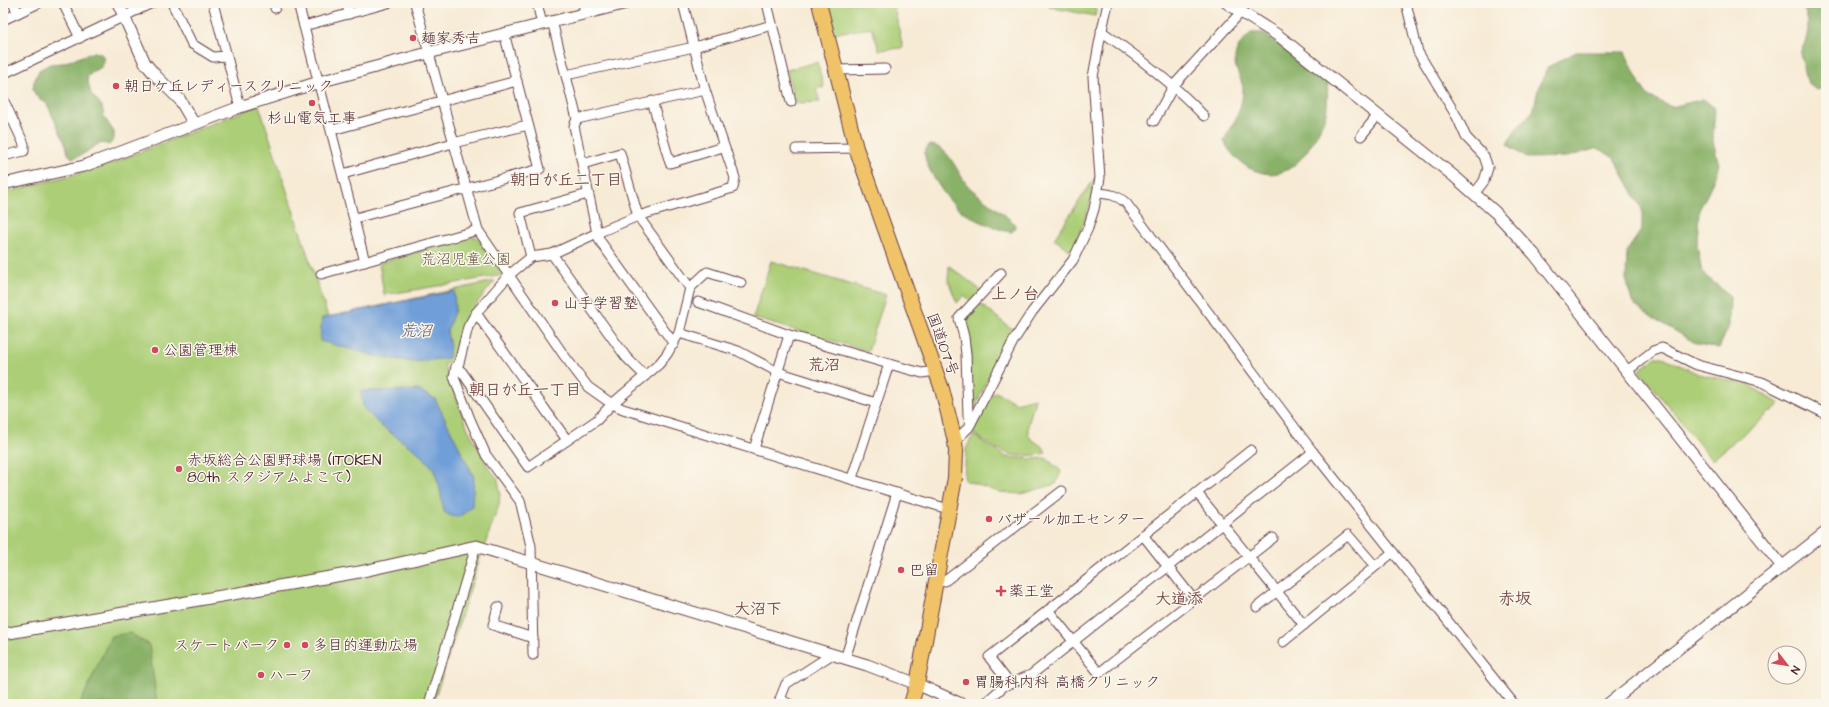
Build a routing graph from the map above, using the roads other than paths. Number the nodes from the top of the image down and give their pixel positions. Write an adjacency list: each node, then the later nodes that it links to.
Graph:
1 (13, 3): 22 (street)
2 (39, 3): 22 (street)
3 (63, 3): 31 (street)
4 (118, 3): 24 (street)
5 (152, 3): 24 (street)
6 (172, 3): 34 (street)
7 (213, 3): 34 (street)
8 (298, 3): 28 (street)
9 (347, 3): 23 (street)
10 (388, 3): 23 (street)
11 (416, 3): 33 (street)
12 (537, 3): 26 (street)
13 (627, 3): 20 (street)
14 (682, 3): 32 (street)
15 (767, 3): 27 (street)
16 (819, 3): 36 (highway, 国道107号)
17 (1108, 3): 29 (street)
18 (1227, 3): 21 (street)
19 (1406, 3): 66 (street)
20 (584, 8): 26 (street)
21 (1242, 11): 41 (street); 48 (street)
22 (18, 13): 25 (street)
23 (349, 14): 28 (street)
24 (124, 16): 31 (street); 52 (street)
25 (3, 20)
26 (547, 22): 30 (street); 38 (street)
27 (772, 25): 32 (street); 46 (street)
28 (304, 26): 40 (street)
29 (1101, 31): 41 (street); 65 (street)
30 (504, 33): 33 (street); 39 (street)
31 (80, 38): 37 (street)
32 (694, 47): 38 (street); 42 (street)
33 (428, 53): 40 (street); 44 (street)
34 (227, 56): 47 (street)
35 (885, 69): 36 (street)
36 (836, 70): 58 (highway, 国道107号)
37 (3, 74)
38 (566, 75): 50 (street)
39 (517, 81): 44 (street); 53 (street)
40 (319, 82): 47 (street); 54 (street)
41 (1174, 85): 49 (street); 51 (street)
42 (705, 90): 45 (street); 57 (street)
43 (3, 99): 60 (street)
44 (441, 100): 54 (street); 56 (street)
45 (652, 101): 50 (street); 57 (street)
46 (791, 102)
47 (240, 107): 52 (street)
48 (1378, 115): 55 (street); 66 (street)
49 (1204, 116)
50 (577, 119): 61 (street)
51 (1154, 121)
52 (194, 124): 63 (street)
53 (528, 125): 56 (street); 64 (street)
54 (332, 130): 62 (street)
55 (1361, 136)
56 (453, 143): 62 (street); 64 (street)
57 (723, 147): 68 (street)
58 (856, 148): 59 (street); 87 (highway, 国道107号)
59 (796, 149)
60 (3, 156)
61 (583, 164): 67 (street); 68 (street)
62 (344, 174): 69 (street)
63 (3, 184)
64 (465, 188): 69 (street); 70 (street)
65 (1098, 193): 94 (street); 99 (street)
66 (1475, 193): 88 (street)
67 (588, 194): 71 (street); 73 (street)
68 (638, 216): 71 (street); 79 (street)
69 (355, 218): 74 (street)
70 (478, 230): 74 (street); 77 (street)
71 (597, 233): 72 (street); 84 (street)
72 (552, 254): 73 (street); 90 (street)
73 (531, 257): 77 (street)
74 (365, 262): 76 (street)
75 (1001, 273): 94 (street)
76 (321, 274)
77 (509, 275): 81 (street); 92 (street)
78 (741, 283): 79 (street)
79 (690, 288): 82 (street)
80 (698, 302): 83 (street)
81 (476, 313): 86 (street); 95 (street)
82 (679, 333): 84 (street); 89 (street)
83 (789, 335): 85 (street); 89 (street)
84 (674, 344): 90 (street)
85 (889, 364): 87 (street); 91 (street)
86 (456, 367): 95 (street); 112 (street)
87 (936, 371): 96 (highway, 国道107号)
88 (1627, 371): 93 (street); 113 (street)
89 (778, 372): 91 (street); 97 (street)
90 (645, 376): 92 (street)
91 (876, 403): 100 (street)
92 (612, 404): 95 (street); 97 (street)
93 (1826, 414)
94 (971, 423): 96 (street)
95 (566, 440)
96 (955, 441): 104 (highway, 国道107号)
97 (754, 449): 100 (street)
98 (1250, 450): 103 (street)
99 (1313, 452): 105 (street); 110 (street)
100 (852, 478): 102 (street)
101 (1062, 491): 116 (street)
102 (897, 493): 104 (street); 129 (street)
103 (1197, 493): 105 (street); 107 (street)
104 (948, 509): 116 (highway, 国道107号)
105 (1222, 524): 111 (street); 115 (street)
106 (1826, 532): 113 (street)
107 (1143, 535): 115 (street); 121 (street)
108 (1273, 538): 111 (street)
109 (476, 546): 112 (street); 123 (street); 132 (street)
110 (1393, 552): 114 (street); 137 (street)
111 (1248, 558): 117 (street); 118 (street)
112 (531, 563): 124 (street); 128 (street)
113 (1782, 565): 138 (street)
114 (1375, 566): 117 (street); 122 (street)
115 (1168, 567): 118 (street); 125 (street)
116 (937, 584): 130 (highway, 国道107号)
117 (1276, 592): 120 (street); 122 (street)
118 (1194, 600): 125 (street)
119 (498, 607): 124 (street)
120 (1257, 607)
121 (1048, 610): 125 (street); 131 (street)
122 (1304, 625): 126 (street)
123 (3, 634)
124 (533, 638): 127 (street)
125 (1074, 642): 131 (street)
126 (1282, 642)
127 (533, 655)
128 (831, 655): 129 (street); 133 (street)
129 (845, 659): 130 (street)
130 (917, 684): 134 (highway, 国道107号); 135 (street)
131 (1010, 684): 136 (street)
132 (429, 704)
133 (789, 704)
134 (910, 704)
135 (961, 704)
136 (984, 704)
137 (1514, 704)
138 (1608, 704)

